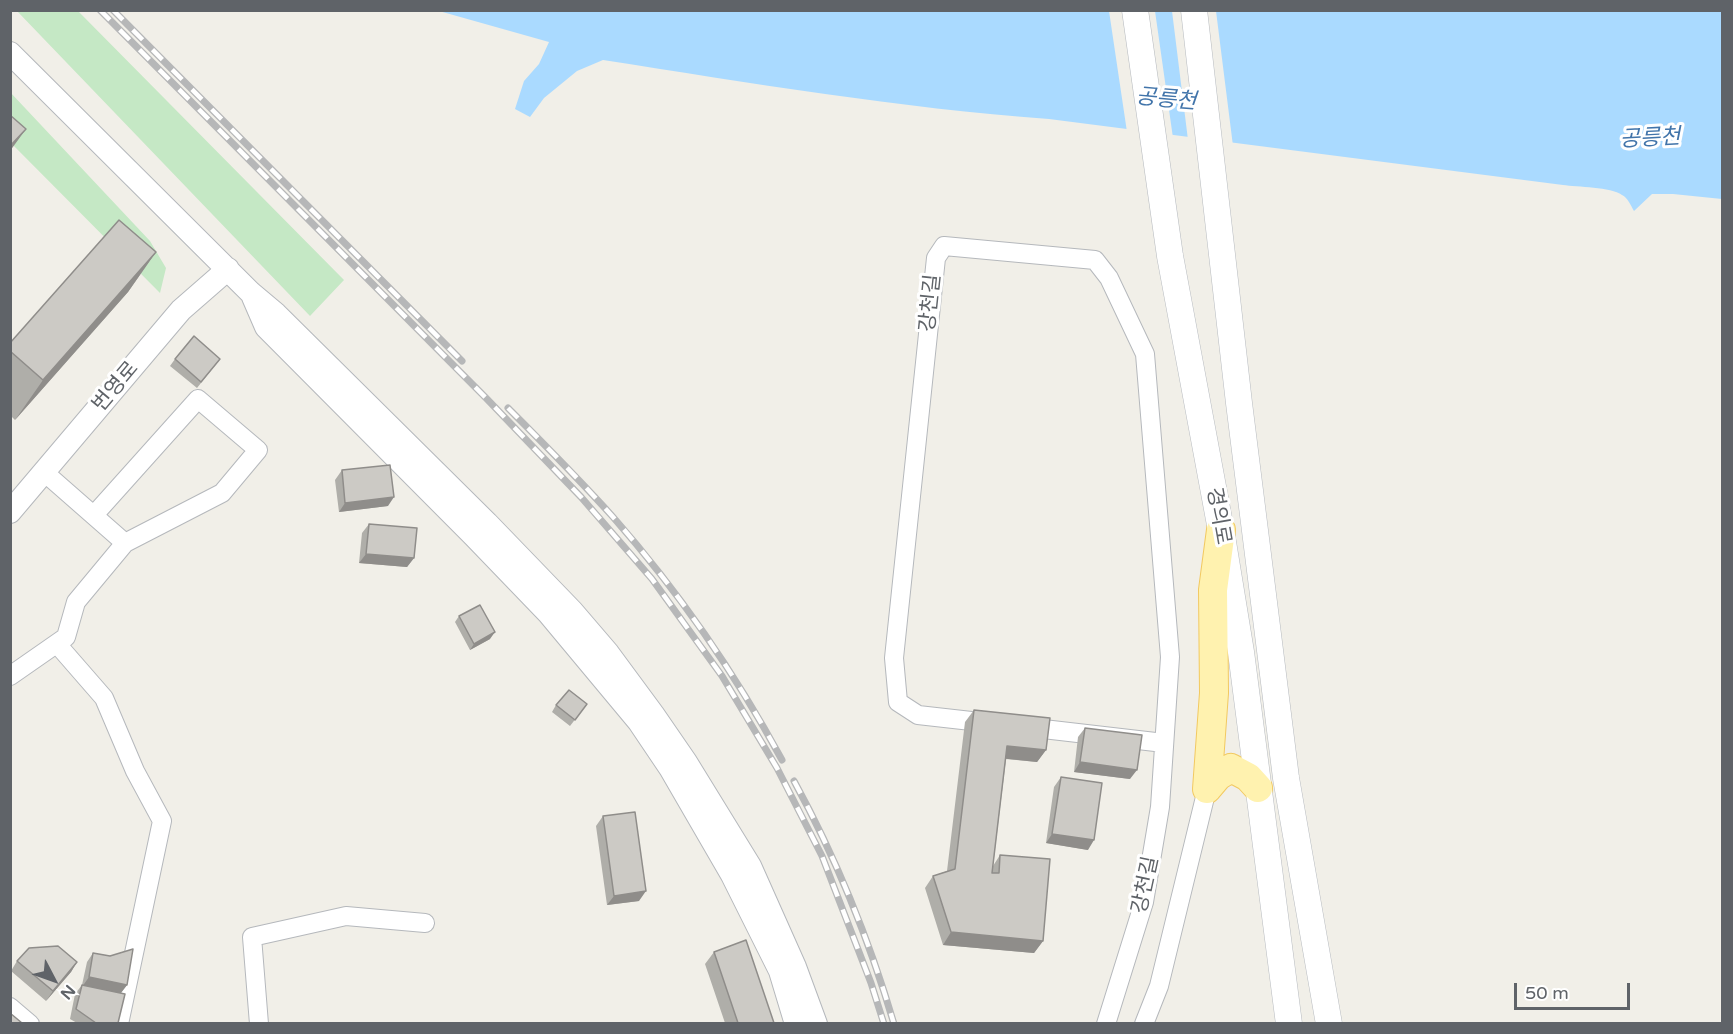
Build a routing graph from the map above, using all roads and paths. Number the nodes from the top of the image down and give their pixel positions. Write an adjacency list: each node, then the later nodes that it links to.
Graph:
1 (1135, 10): 9 (main road, 경의로)
2 (1194, 10): 26 (main road, 경의로)
3 (10, 53): 4 (street)
4 (228, 269): 5 (street); 6 (street, 번영로)
5 (251, 292): 21 (street); 22 (street)
6 (44, 472): 7 (street, 번영로); 8 (street)
7 (10, 512)
8 (94, 515): 10 (street); 10 (street)
9 (1221, 530): 14 (main road, 경의로); 15 (main road)
10 (125, 543): 11 (street)
11 (57, 644): 12 (street); 19 (street)
12 (10, 676)
13 (1164, 743): 13 (street, 강천길); 23 (street, 강천길)
14 (1258, 788): 15 (main road); 25 (main road, 경의로)
15 (1208, 789): 24 (street)
16 (425, 923): 20 (street)
17 (10, 1007): 18 (street)
18 (30, 1023)
19 (119, 1023)
20 (259, 1023)
21 (796, 1023)
22 (816, 1023)
23 (1106, 1023)
24 (1144, 1023)
25 (1289, 1023)
26 (1329, 1023)

